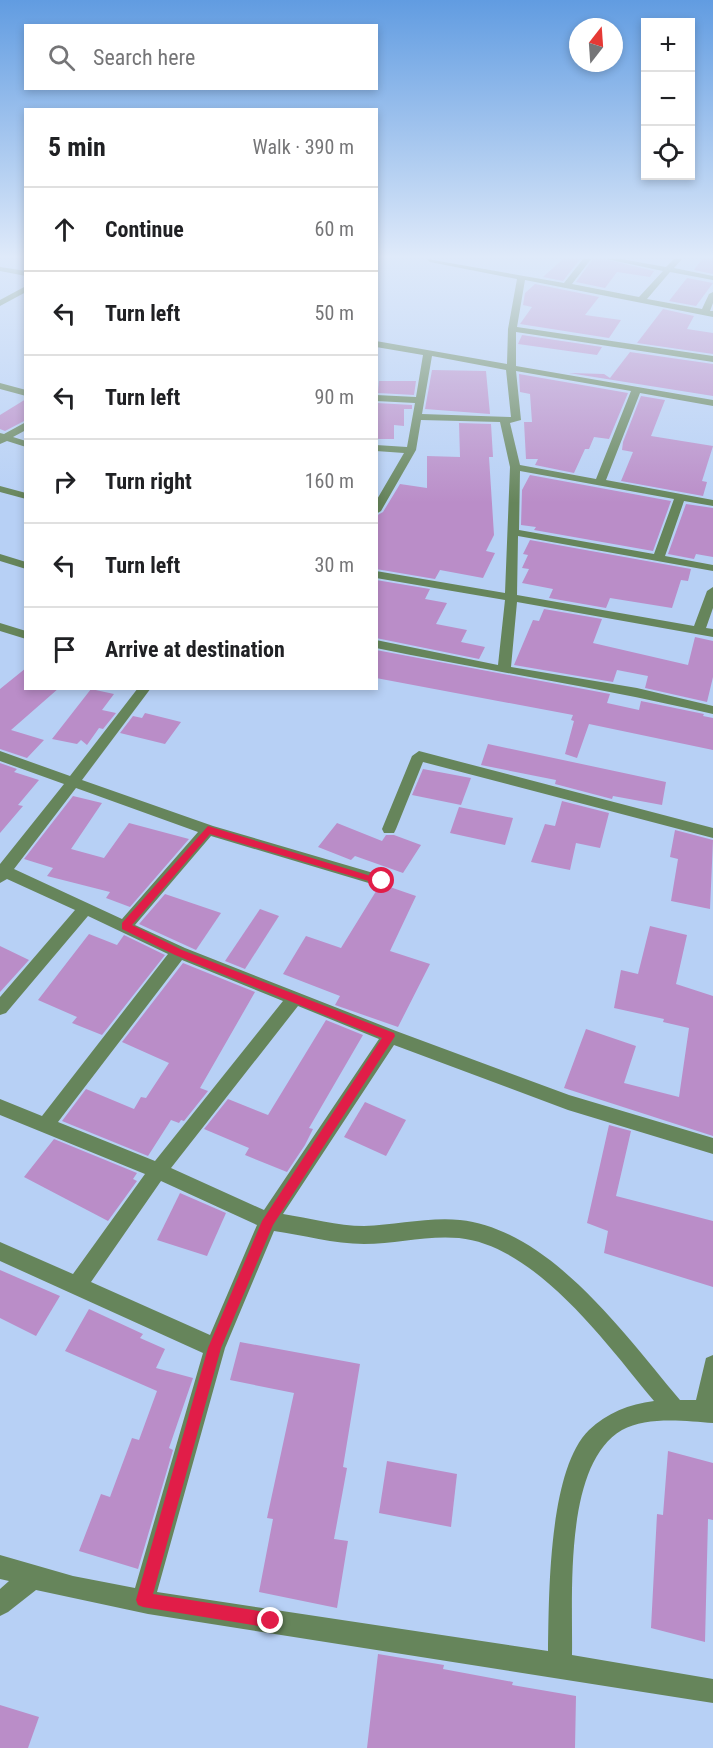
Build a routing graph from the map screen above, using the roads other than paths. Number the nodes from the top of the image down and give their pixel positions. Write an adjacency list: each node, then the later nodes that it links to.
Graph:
1 (512, 341): 6 (street)
2 (590, 341): 5 (street)
3 (378, 344): 4 (street)
4 (428, 353): 6 (street); 11 (street)
5 (713, 359)
6 (511, 369): 8 (street); 14 (street)
7 (0, 386): 9 (street)
8 (636, 390): 12 (street); 21 (street)
9 (24, 392)
10 (378, 398): 11 (street)
11 (419, 400): 13 (street)
12 (713, 403)
13 (417, 417): 14 (street); 19 (street)
14 (505, 421): 20 (street)
15 (24, 426): 16 (street)
16 (2, 439): 17 (street)
17 (24, 444)
18 (378, 448): 19 (street)
19 (411, 450): 26 (street)
20 (515, 467): 21 (street); 27 (street)
21 (600, 482): 24 (street)
22 (0, 489): 23 (street)
23 (24, 495)
24 (680, 497): 25 (street); 29 (street)
25 (713, 503)
26 (378, 508)
27 (512, 532): 29 (street); 34 (street)
28 (0, 557): 30 (street)
29 (658, 559): 31 (street)
30 (24, 565)
31 (713, 568)
32 (378, 574): 34 (street)
33 (713, 591): 36 (street)
34 (511, 599): 36 (street); 40 (street)
35 (0, 627): 38 (street)
36 (699, 630): 37 (street)
37 (713, 633)
38 (24, 634)
39 (378, 644): 40 (street)
40 (504, 670): 42 (street)
41 (143, 690): 44 (street)
42 (713, 710)
43 (0, 756): 44 (street)
44 (74, 782): 46 (street); 48 (street)
45 (389, 829): 47 (street)
46 (208, 830): 49 (street); 51 (street)
47 (713, 833)
48 (2, 872): 50 (street)
49 (382, 881)
50 (85, 909): 51 (street); 54 (street)
51 (125, 926): 52 (street)
52 (179, 952): 53 (street); 57 (street)
53 (295, 998): 55 (street); 59 (street)
54 (0, 1008)
55 (390, 1036): 58 (street); 60 (street)
56 (0, 1107): 57 (street)
57 (45, 1126): 59 (street)
58 (713, 1146)
59 (158, 1171): 60 (street); 62 (street)
60 (268, 1221): 63 (street); 65 (street)
61 (0, 1251): 62 (street)
62 (76, 1286): 63 (street)
63 (215, 1348): 69 (street)
64 (713, 1365): 66 (street)
65 (675, 1410): 66 (street); 71 (street)
66 (709, 1412)
67 (0, 1567): 68 (street)
68 (32, 1578): 69 (street); 70 (street)
69 (143, 1600): 71 (street)
70 (0, 1604)
71 (560, 1664): 72 (street)
72 (713, 1691)

